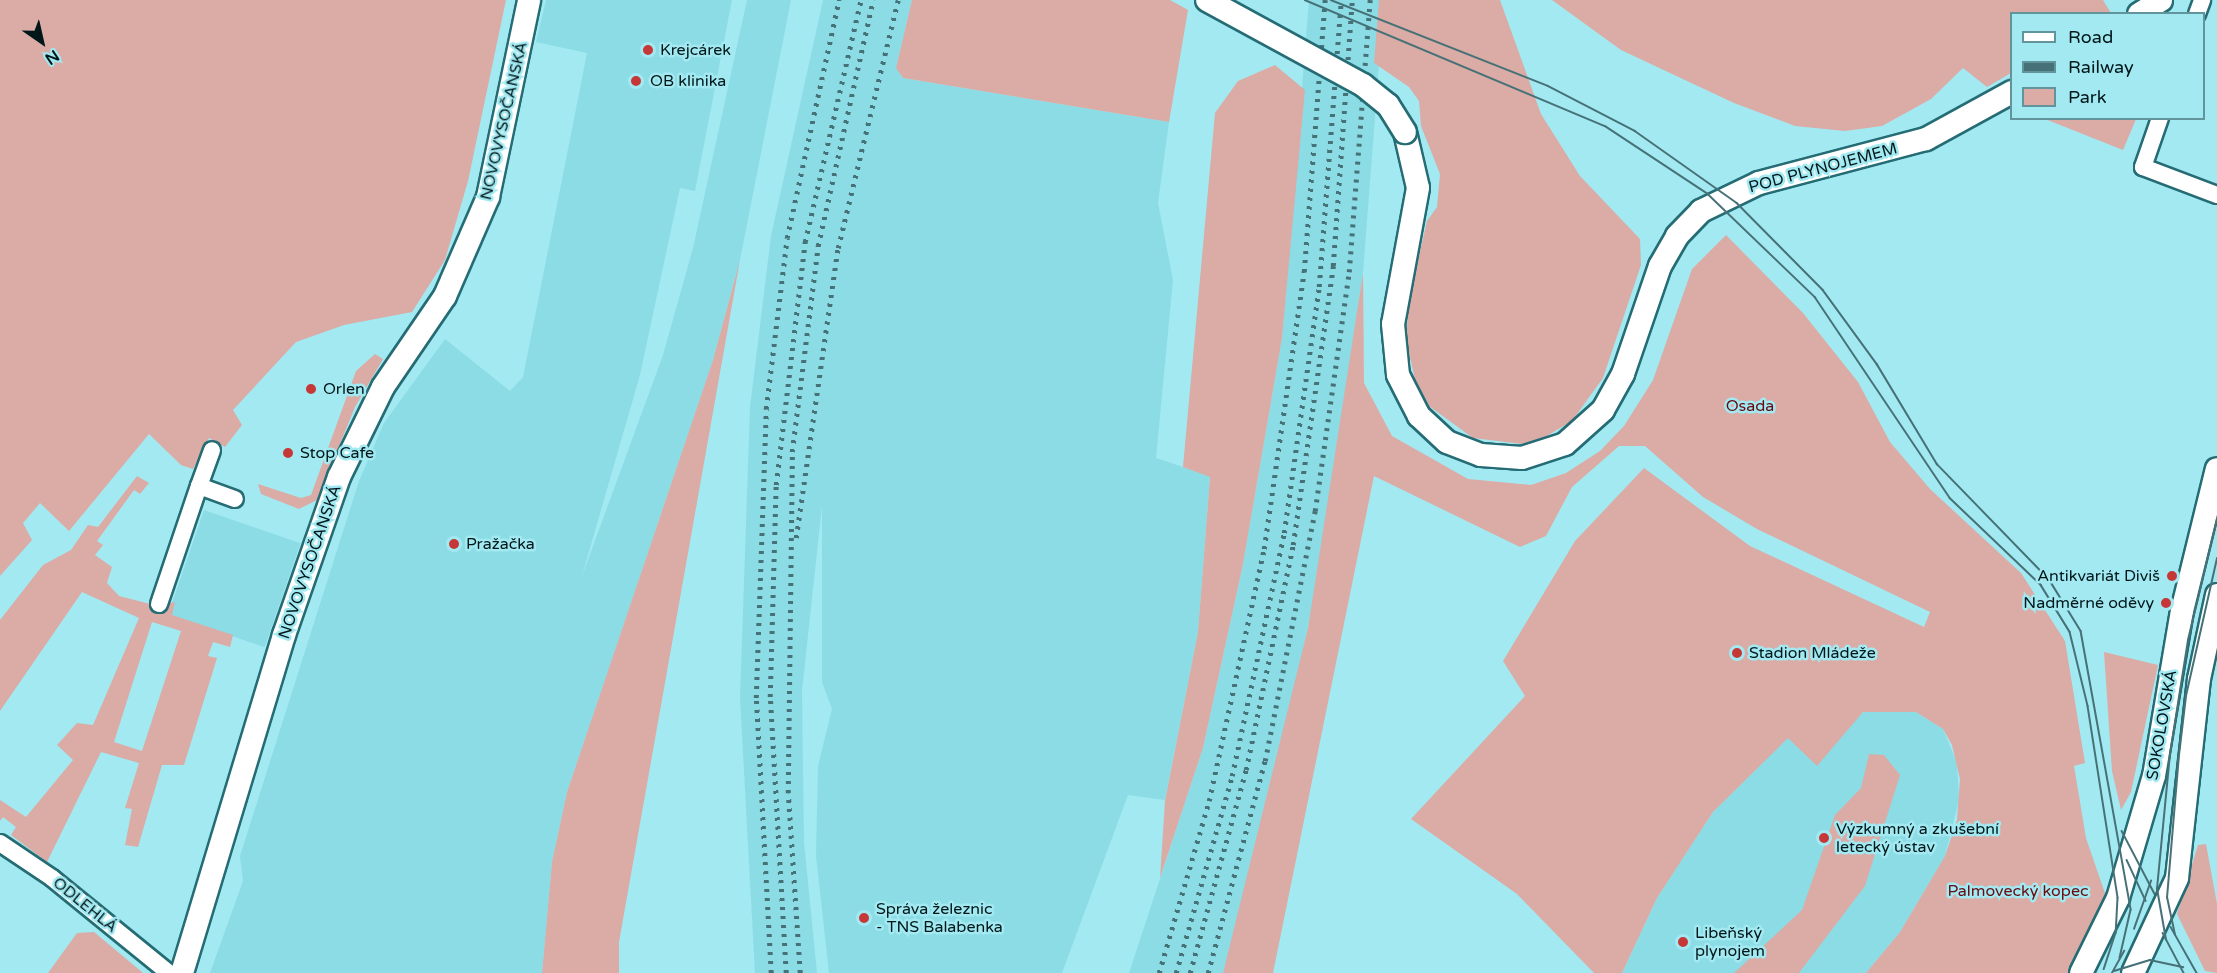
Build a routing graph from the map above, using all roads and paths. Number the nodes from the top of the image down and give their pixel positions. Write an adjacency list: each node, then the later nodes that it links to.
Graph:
1 (529, 0): 16 (main road, NOVOVYSOČANSKÁ)
2 (1207, 0): 5 (main road, POD PLYNOJEMEM, bridge)
3 (2161, 0): 4 (main road)
4 (2142, 12)
5 (2010, 93)
6 (2159, 120): 7 (street)
7 (2217, 195)
8 (212, 450): 10 (street)
9 (2217, 469): 17 (main road, SOKOLOVSKÁ)
10 (199, 486): 11 (street); 13 (street)
11 (236, 499)
12 (2217, 595): 18 (main road, SOKOLOVSKÁ)
13 (159, 604)
14 (1, 842): 15 (street, ODLEHLÁ)
15 (169, 973)
16 (183, 973)
17 (2081, 973)
18 (2133, 973)

